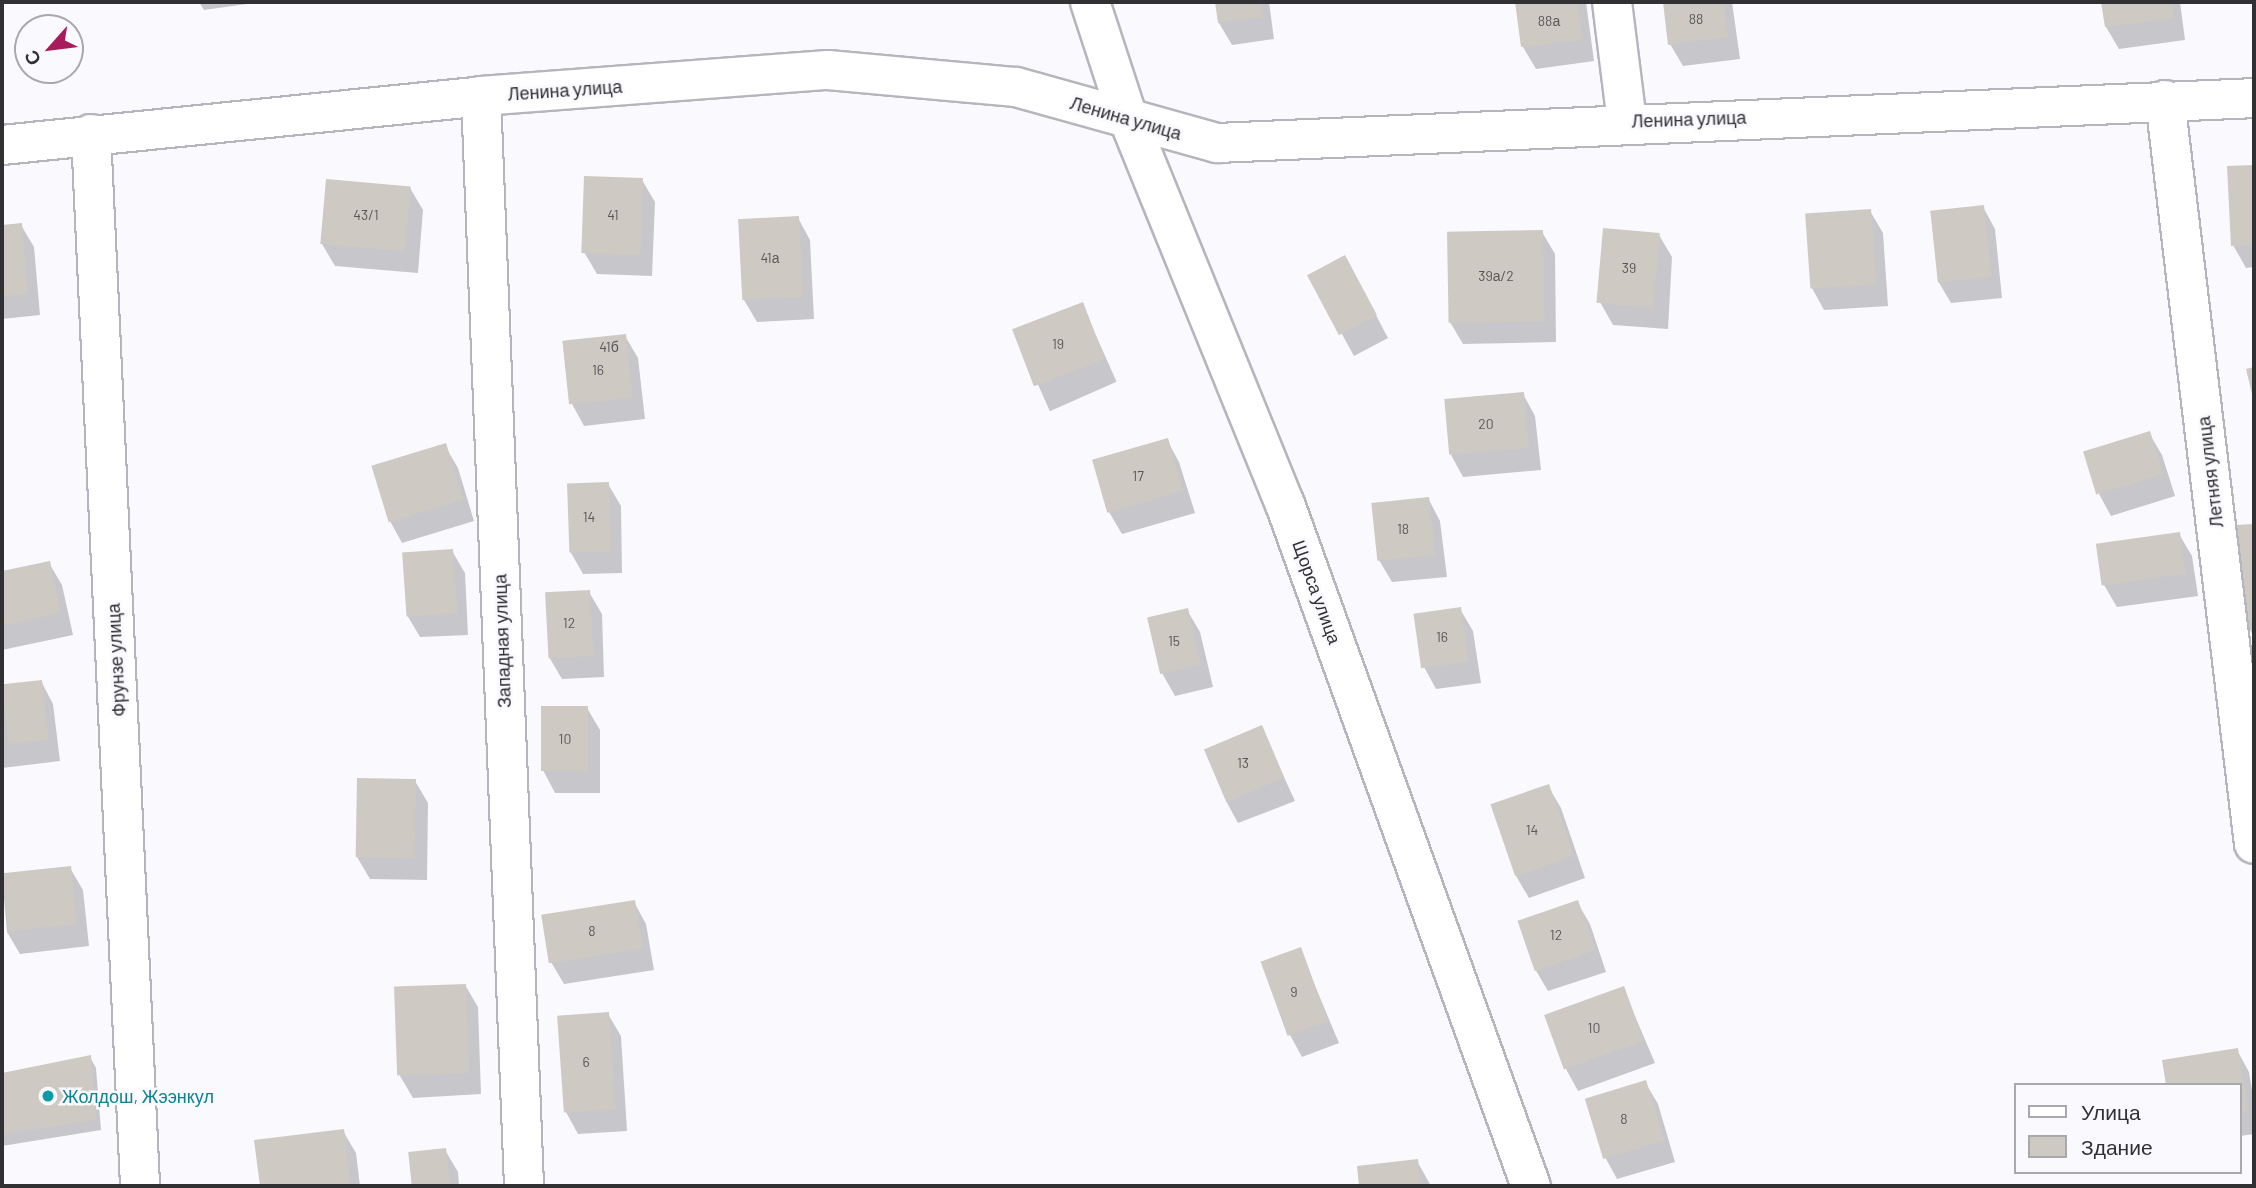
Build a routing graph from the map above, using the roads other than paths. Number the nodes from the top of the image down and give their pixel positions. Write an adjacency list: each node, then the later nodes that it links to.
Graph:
1 (1090, 2): 6 (street, Щорса улица)
2 (1612, 2): 7 (street)
3 (481, 96): 6 (street, Ленина улица); 8 (street, Ленина улица); 12 (street, Западная улица)
4 (2254, 98): 5 (street, Ленина улица)
5 (2165, 100): 7 (street, Ленина улица); 10 (street, Летняя улица)
6 (1128, 118): 7 (street, Ленина улица); 13 (street, Щорса улица)
7 (1627, 122)
8 (91, 134): 9 (street, Ленина улица); 11 (street, Фрунзе улица)
9 (2, 145)
10 (2254, 844)
11 (140, 1186)
12 (524, 1186)
13 (1531, 1186)

